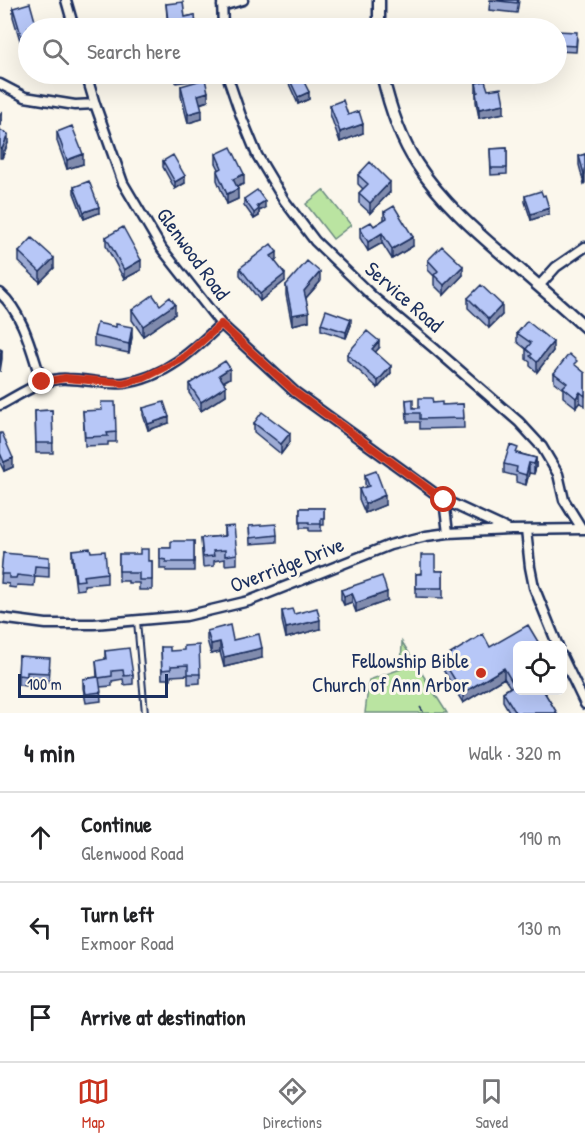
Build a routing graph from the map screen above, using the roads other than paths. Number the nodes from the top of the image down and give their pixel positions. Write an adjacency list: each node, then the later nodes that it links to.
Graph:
1 (66, 0): 5 (street)
2 (243, 0): 4 (street)
3 (379, 0): 7 (street)
4 (222, 3): 6 (street)
5 (71, 18)
6 (223, 18)
7 (379, 18)
8 (0, 84): 12 (street)
9 (89, 84): 12 (street, Glenwood Road)
10 (230, 84): 21 (street, Service Road)
11 (384, 84): 14 (street)
12 (95, 104): 16 (street, Glenwood Road)
13 (585, 247): 14 (street)
14 (538, 286): 17 (street)
15 (0, 293): 18 (street)
16 (221, 324): 18 (street); 20 (street, Glenwood Road)
17 (585, 327)
18 (42, 382): 19 (street)
19 (0, 405)
20 (444, 500): 22 (street, Glenwood Road); 24 (street)
21 (583, 529): 23 (street, Overridge Drive)
22 (509, 530): 23 (street, Overridge Drive); 24 (street, Overridge Drive)
23 (526, 530): 27 (street)
24 (448, 533): 26 (street, Overridge Drive)
25 (0, 618): 26 (street, Overridge Drive)
26 (137, 620): 30 (lane)
27 (556, 641)
28 (567, 667): 29 (street)
29 (585, 704)
30 (145, 713)

